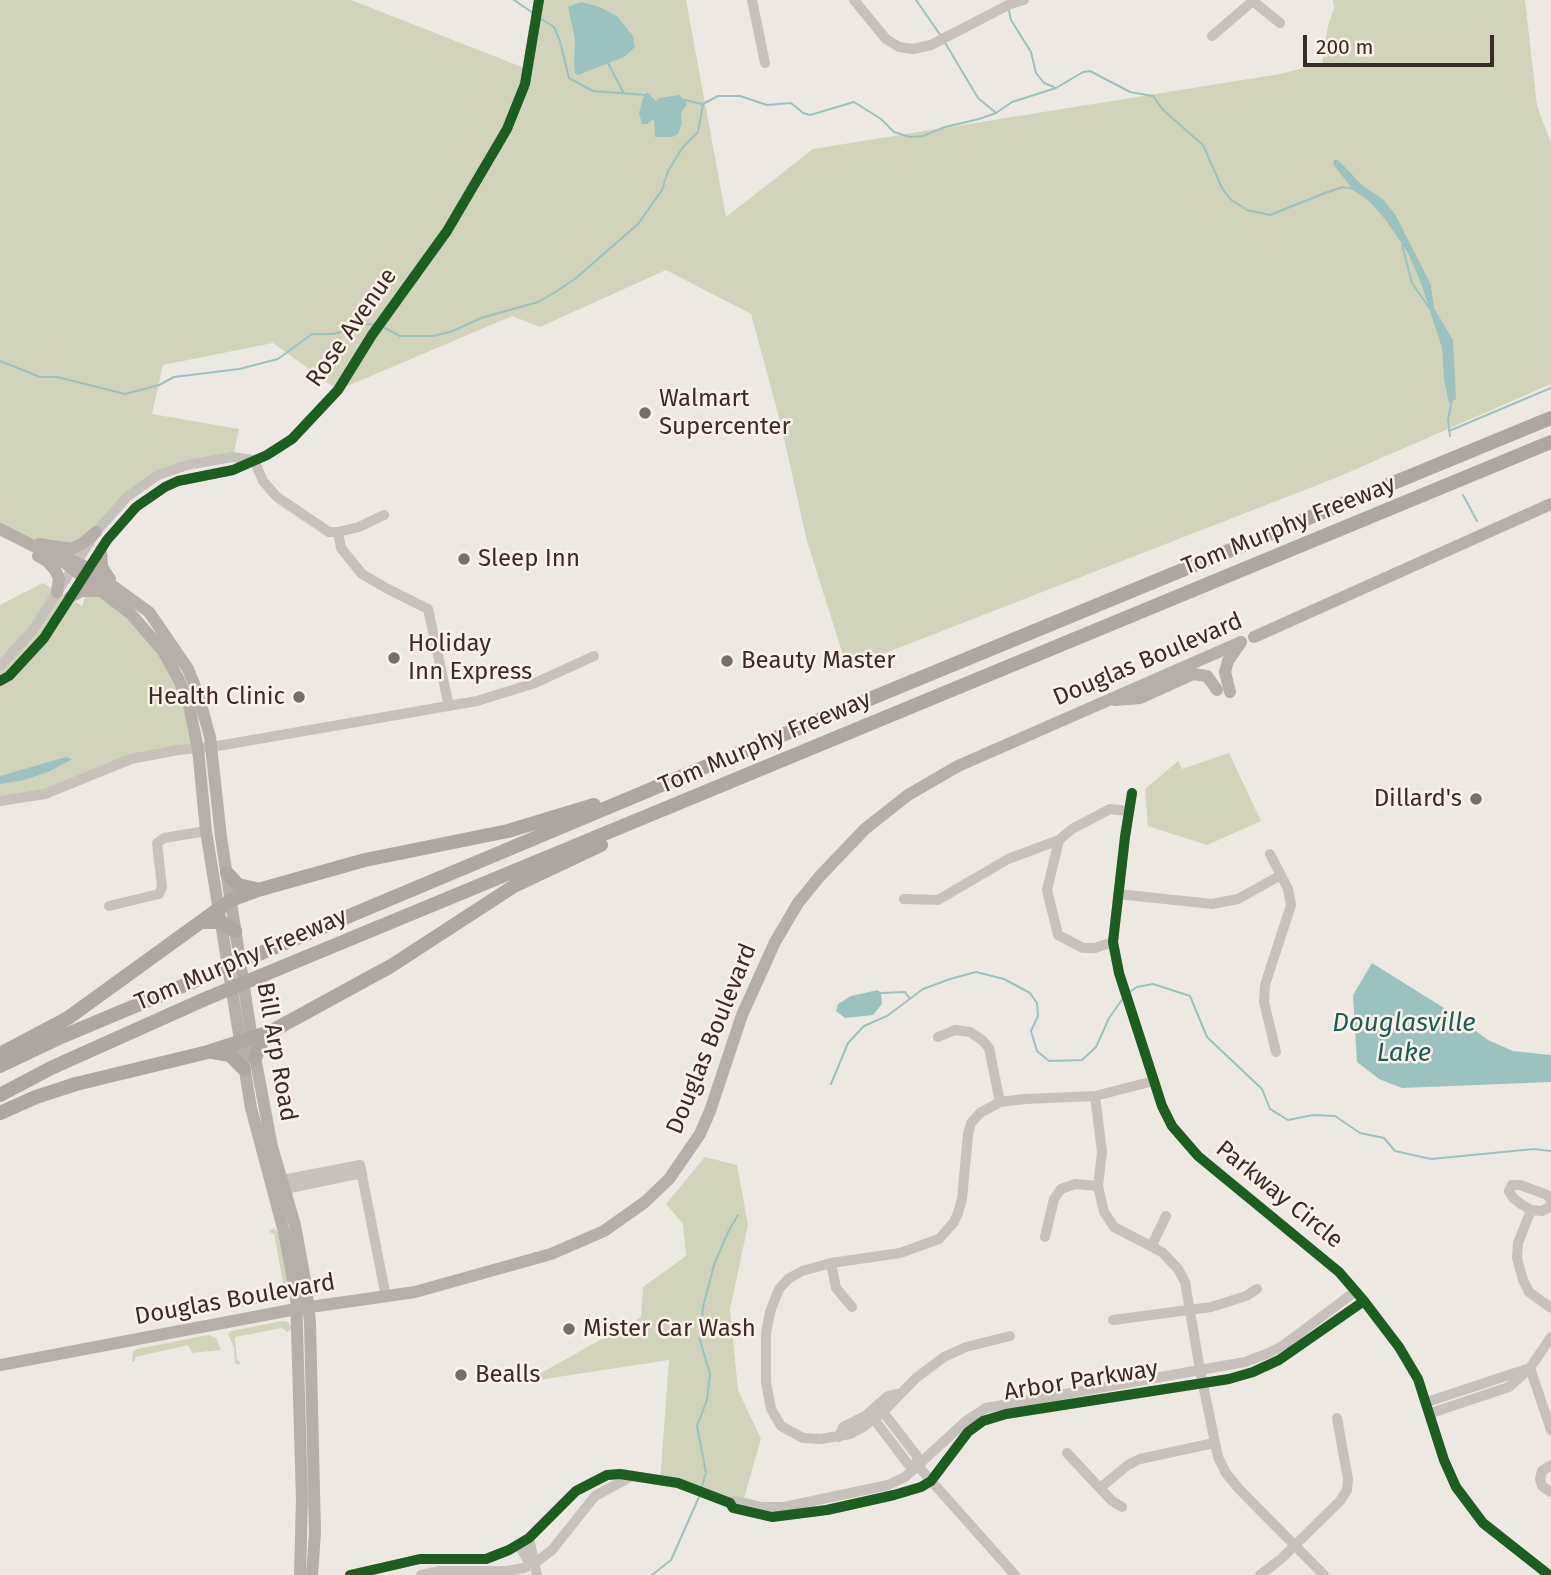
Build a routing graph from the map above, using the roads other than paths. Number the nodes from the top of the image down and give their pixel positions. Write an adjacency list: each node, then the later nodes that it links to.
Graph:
1 (539, 0): 11 (street, Rose Avenue)
2 (752, 0): 8 (street)
3 (854, 0): 4 (street)
4 (1024, 0)
5 (1254, 1): 6 (street); 7 (street)
6 (1280, 23)
7 (1212, 36)
8 (765, 63)
9 (1547, 419): 34 (highway, Tom Murphy Freeway)
10 (1551, 442): 33 (highway, Tom Murphy Freeway)
11 (254, 460): 15 (street, Rose Avenue); 16 (street); 19 (street, Rose Avenue)
12 (1551, 504): 24 (main road, Douglas Boulevard)
13 (384, 514): 16 (street)
14 (0, 529): 18 (main road, Bill Arp Road)
15 (96, 532): 18 (main road); 20 (street, Rose Avenue)
16 (338, 533): 30 (street)
17 (0, 537): 23 (main road)
18 (27, 543): 20 (main road, Bill Arp Road)
19 (101, 550): 20 (street, Rose Avenue); 21 (main road)
20 (80, 569): 21 (main road, Bill Arp Road); 22 (main road, Bill Arp Road); 23 (street)
21 (119, 590): 31 (main road, Bill Arp Road)
22 (102, 591): 23 (main road); 32 (main road, Bill Arp Road)
23 (64, 595): 27 (street); 28 (street)
24 (1254, 637): 25 (street, Douglas Boulevard)
25 (1241, 642): 29 (main road, Douglas Boulevard); 29 (main road)
26 (594, 656): 30 (street)
27 (0, 666)
28 (0, 681)
29 (1107, 700): 71 (main road, Douglas Boulevard)
30 (449, 706): 31 (street)
31 (212, 747): 32 (street); 41 (main road, Bill Arp Road)
32 (198, 749): 36 (street); 38 (main road, Bill Arp Road)
33 (795, 755): 49 (highway); 58 (highway, Tom Murphy Freeway)
34 (666, 783): 43 (highway); 56 (highway, Tom Murphy Freeway)
35 (1132, 793): 37 (street, Parkway Circle)
36 (0, 801)
37 (1128, 811): 39 (street); 44 (street, Parkway Circle)
38 (206, 831): 46 (street); 47 (main road, Bill Arp Road)
39 (1059, 840): 45 (street); 48 (street)
40 (1270, 854): 42 (street)
41 (227, 873): 43 (highway); 47 (main road, Bill Arp Road)
42 (1281, 875): 44 (street); 53 (street)
43 (258, 890): 47 (highway)
44 (1118, 894): 48 (street, Parkway Circle)
45 (904, 899)
46 (109, 906)
47 (225, 919): 51 (main road, Bill Arp Road); 54 (highway)
48 (1113, 942): 57 (street, Parkway Circle)
49 (270, 1032): 51 (highway); 55 (highway)
50 (938, 1037): 60 (street)
51 (246, 1040): 52 (highway); 55 (main road, Bill Arp Road)
52 (208, 1052): 55 (highway); 61 (highway)
53 (1276, 1052)
54 (0, 1054)
55 (250, 1064): 62 (main road, Bill Arp Road); 74 (main road, Bill Arp Road)
56 (0, 1066)
57 (1154, 1081): 59 (street); 70 (street, Parkway Circle)
58 (0, 1095)
59 (1095, 1096): 60 (street); 63 (street)
60 (1000, 1102): 68 (street)
61 (0, 1113)
62 (283, 1185): 71 (street); 74 (main road, Bill Arp Road)
63 (1098, 1186): 66 (street); 67 (street)
64 (1531, 1210): 75 (street)
65 (1166, 1216): 67 (street)
66 (1045, 1237)
67 (1152, 1245): 76 (street)
68 (831, 1263): 73 (street); 90 (street)
69 (1257, 1289): 76 (street)
70 (1356, 1291): 72 (street, Parkway Circle); 82 (street, Arbor Parkway)
71 (386, 1297): 74 (main road, Douglas Boulevard)
72 (1364, 1301): 83 (street, Arbor Parkway); 85 (street, Parkway Circle)
73 (852, 1307)
74 (303, 1308): 80 (main road, Douglas Boulevard); 105 (main road, Bill Arp Road); 106 (main road, Bill Arp Road)
75 (1551, 1308)
76 (1191, 1309): 77 (street); 82 (street)
77 (1113, 1320)
78 (1010, 1336): 84 (street)
79 (1551, 1337): 81 (street)
80 (0, 1365)
81 (1531, 1368): 85 (street); 86 (street); 89 (street)
82 (1200, 1370): 83 (street); 94 (street, Arbor Parkway)
83 (1203, 1383): 91 (street); 96 (street, Arbor Parkway)
84 (902, 1393): 87 (street); 90 (street)
85 (1427, 1402): 86 (street, Parkway Circle)
86 (1430, 1413): 113 (street, Parkway Circle)
87 (879, 1416): 90 (street); 94 (street)
88 (1337, 1418): 103 (street)
89 (1551, 1430)
90 (839, 1437)
91 (1214, 1443): 97 (street); 103 (street)
92 (1067, 1453): 97 (street)
93 (1551, 1465): 98 (street)
94 (918, 1466): 96 (street); 99 (street, Arbor Parkway)
95 (630, 1477): 99 (street, Arbor Parkway); 101 (street, Arbor Parkway); 104 (street)
96 (930, 1481): 99 (street, Arbor Parkway); 110 (street)
97 (1100, 1488): 100 (street)
98 (1551, 1492)
99 (730, 1503)
100 (1122, 1507)
101 (529, 1538): 102 (street, Arbor Parkway); 104 (street)
102 (519, 1545): 104 (street); 107 (street, Arbor Parkway)
103 (1295, 1545): 111 (street); 112 (street)
104 (535, 1563): 108 (street); 109 (street)
105 (300, 1575)
106 (312, 1575)
107 (350, 1575)
108 (421, 1575)
109 (537, 1575)
110 (1015, 1575)
111 (1260, 1575)
112 (1324, 1575)
113 (1549, 1575)

